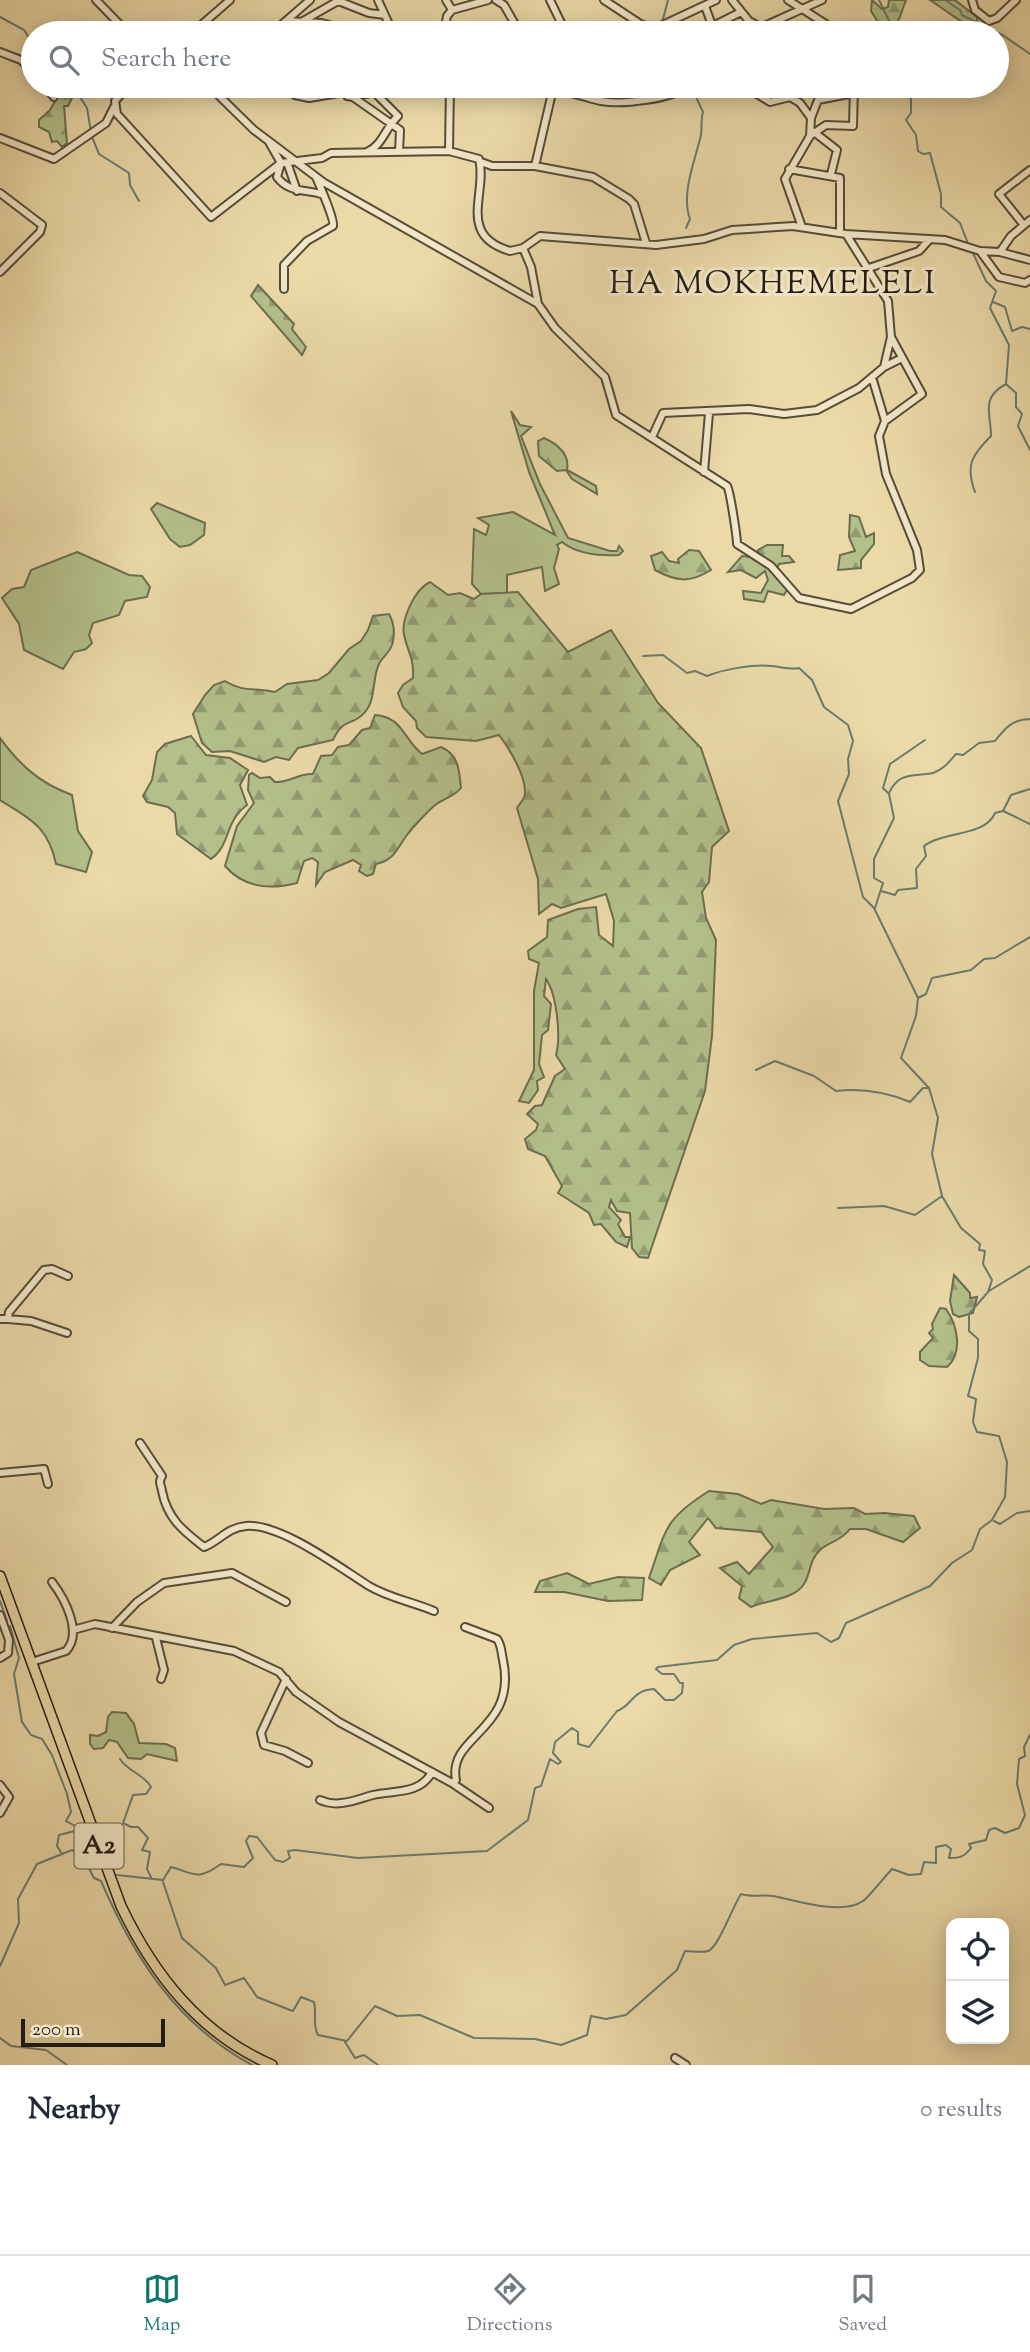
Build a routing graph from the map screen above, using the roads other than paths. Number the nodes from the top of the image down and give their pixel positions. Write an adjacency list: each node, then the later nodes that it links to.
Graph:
1 (96, 0): 22 (street)
2 (230, 0): 23 (street)
3 (310, 0): 24 (street)
4 (338, 0): 21 (street); 25 (street)
5 (378, 0): 21 (street)
6 (446, 0): 19 (street)
7 (488, 0): 19 (street)
8 (496, 0): 28 (street)
9 (550, 0): 29 (street)
10 (604, 0): 30 (street)
11 (716, 0): 17 (street)
12 (732, 0): 20 (street)
13 (788, 0): 18 (street)
14 (822, 0): 18 (street)
15 (972, 0): 16 (street)
16 (1016, 0)
17 (705, 6): 31 (street); 32 (street)
18 (804, 9): 35 (street); 36 (street)
19 (452, 10): 27 (street)
20 (741, 12): 33 (street); 34 (street)
21 (385, 15): 26 (street)
22 (116, 21)
23 (206, 21)
24 (288, 21)
25 (303, 21)
26 (388, 21)
27 (446, 21)
28 (513, 21)
29 (560, 21)
30 (637, 21)
31 (672, 21)
32 (710, 21)
33 (725, 21)
34 (751, 21)
35 (771, 21)
36 (822, 21)
37 (0, 52): 38 (street)
38 (21, 60)
39 (118, 98): 52 (street)
40 (222, 98): 57 (street)
41 (354, 98): 54 (street)
42 (380, 98): 54 (street)
43 (450, 98): 58 (street)
44 (551, 98): 65 (street)
45 (589, 98): 46 (street)
46 (649, 98)
47 (764, 98): 48 (street)
48 (786, 98)
49 (791, 98): 53 (street)
50 (821, 98): 53 (street)
51 (854, 98): 55 (street)
52 (114, 107): 56 (street); 64 (street)
53 (811, 118): 55 (street)
54 (390, 123): 59 (street); 60 (street)
55 (812, 134): 67 (street); 69 (street)
56 (0, 138)
57 (269, 142): 62 (street); 64 (street)
58 (449, 151): 59 (street); 63 (street)
59 (399, 152): 60 (street)
60 (364, 153): 61 (street)
61 (316, 159): 62 (street); 66 (street)
62 (297, 162): 64 (street); 66 (street)
63 (481, 162): 65 (street); 80 (street)
64 (284, 164): 71 (street); 71 (street)
65 (534, 166): 79 (street)
66 (308, 169): 70 (street)
67 (789, 169): 69 (street); 76 (street)
68 (1030, 170): 75 (street)
69 (831, 174): 77 (street)
70 (316, 175): 73 (street); 88 (street)
71 (297, 191): 73 (street)
72 (0, 193): 85 (street)
73 (321, 194): 87 (street)
74 (1030, 220): 75 (street)
75 (1023, 224): 82 (street)
76 (802, 227): 77 (street); 79 (street)
77 (843, 234): 78 (street); 84 (street)
78 (930, 239): 81 (street); 84 (street)
79 (646, 243): 80 (street)
80 (523, 248): 88 (street)
81 (980, 251): 82 (street); 86 (street)
82 (1000, 252): 83 (street)
83 (1030, 261)
84 (869, 268): 89 (street)
85 (0, 272)
86 (1030, 279)
87 (284, 289)
88 (538, 304): 95 (street)
89 (891, 337): 90 (street); 91 (street)
90 (902, 358): 91 (street); 94 (street)
91 (884, 367): 92 (street)
92 (872, 377): 93 (street); 94 (street)
93 (709, 413): 95 (street); 96 (street)
94 (885, 421): 96 (street)
95 (652, 437): 96 (street)
96 (705, 472)
97 (68, 1276): 98 (street)
98 (4, 1319): 99 (street)
99 (67, 1333)
100 (140, 1443): 106 (street)
101 (0, 1473): 102 (street)
102 (48, 1484)
103 (0, 1576): 108 (main road, A2)
104 (52, 1583): 112 (street)
105 (286, 1602): 111 (street)
106 (434, 1611)
107 (0, 1615): 109 (street)
108 (16, 1620): 109 (street); 115 (main road, A2)
109 (2, 1625): 114 (street)
110 (465, 1627): 120 (street)
111 (112, 1628): 112 (street); 113 (street)
112 (73, 1630): 115 (street)
113 (156, 1638): 116 (street); 117 (street)
114 (0, 1658)
115 (32, 1662): 126 (main road, A2)
116 (161, 1679)
117 (285, 1679): 118 (street); 119 (street)
118 (308, 1763)
119 (432, 1772): 120 (street); 122 (street)
120 (452, 1783): 123 (street)
121 (0, 1785): 124 (street)
122 (320, 1800)
123 (489, 1808)
124 (0, 1813)
125 (675, 2058): 127 (street)
126 (271, 2065)
127 (686, 2065)

